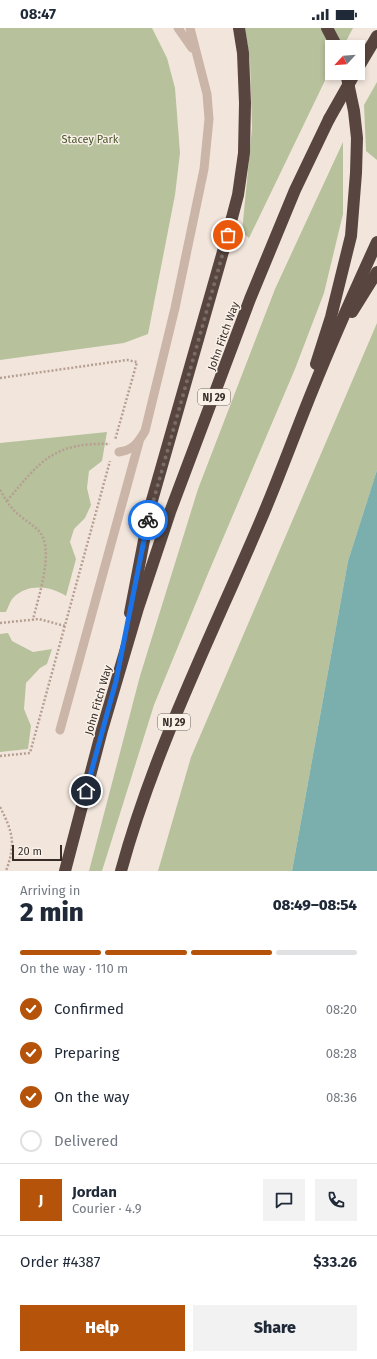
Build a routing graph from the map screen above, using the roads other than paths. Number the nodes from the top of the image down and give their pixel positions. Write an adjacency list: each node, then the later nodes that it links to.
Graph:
1 (178, 28): 7 (lane)
2 (190, 28): 7 (lane)
3 (239, 28): 17 (highway)
4 (327, 28): 6 (highway)
5 (377, 36): 8 (highway)
6 (333, 40)
7 (195, 52): 14 (lane)
8 (365, 55)
9 (347, 80): 15 (highway)
10 (351, 80): 17 (highway, John Fitch Way / NJ 29, bridge)
11 (377, 242): 13 (highway, NJ 29)
12 (377, 272): 13 (highway)
13 (334, 340): 15 (highway, NJ 29)
14 (139, 441): 16 (lane); 18 (lane)
15 (290, 451): 20 (highway, NJ 29)
16 (119, 452)
17 (116, 681): 19 (highway, John Fitch Way / NJ 29)
18 (60, 730)
19 (65, 871)
20 (121, 871)

